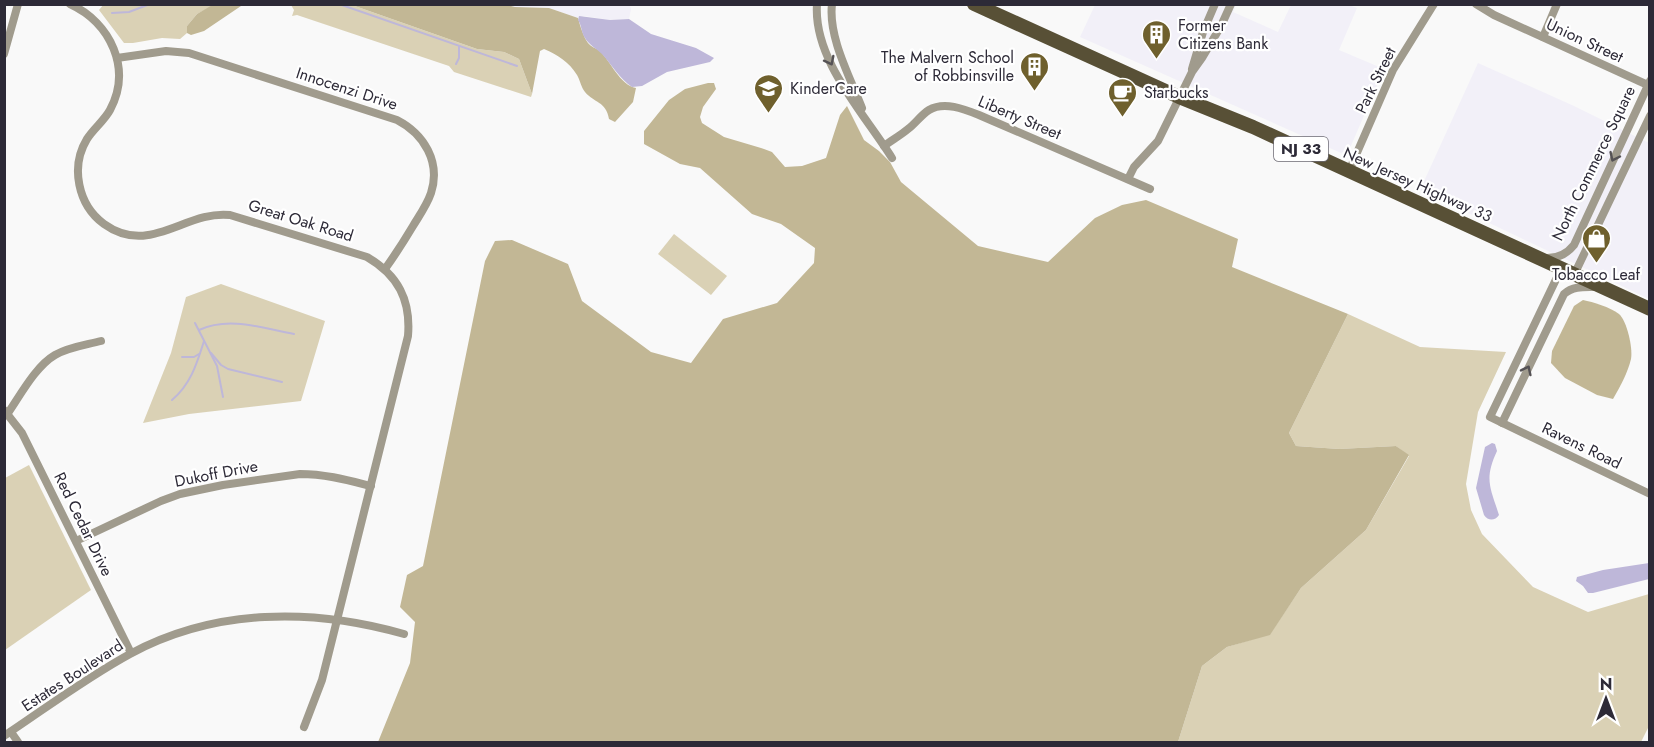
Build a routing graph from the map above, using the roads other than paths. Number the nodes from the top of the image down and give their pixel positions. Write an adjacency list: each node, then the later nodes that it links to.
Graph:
1 (18, 4): 12 (street)
2 (70, 4): 13 (street, Great Oak Road)
3 (817, 4): 18 (street, one-way to 18)
4 (831, 4): 18 (street)
5 (974, 4): 16 (main road, New Jersey Highway 33 / NJ 33)
6 (1215, 4): 14 (street)
7 (1232, 4): 14 (street)
8 (1434, 4): 21 (street, Park Street)
9 (1476, 4): 11 (street, Union Street)
10 (1557, 4): 11 (street)
11 (1543, 37): 15 (street, Union Street)
12 (4, 54)
13 (117, 58): 25 (street, Innocenzi Drive); 25 (street, Great Oak Road)
14 (1192, 72): 16 (street)
15 (1649, 84): 24 (street, North Commerce Square, one-way to 24)
16 (1179, 97): 21 (main road, New Jersey Highway 33 / NJ 33); 22 (street)
17 (1650, 116): 26 (street, North Commerce Square)
18 (865, 117): 19 (street)
19 (884, 146): 20 (street); 22 (street, Liberty Street)
20 (892, 158)
21 (1349, 171): 24 (main road, New Jersey Highway 33 / NJ 33)
22 (1128, 179): 23 (street, Liberty Street)
23 (1150, 189)
24 (1532, 255): 26 (main road, New Jersey Highway 33 / NJ 33)
25 (385, 269): 32 (street, Great Oak Road)
26 (1568, 272): 27 (main road, New Jersey Highway 33 / NJ 33); 31 (street, North Commerce Square)
27 (1602, 287): 28 (main road, New Jersey Highway 33 / NJ 33); 31 (street, one-way to 27)
28 (1650, 309)
29 (101, 341): 30 (street)
30 (6, 412): 34 (street, Red Cedar Drive)
31 (1502, 423): 33 (street, Ravens Road)
32 (371, 486): 34 (street, Dukoff Drive); 35 (street, Great Oak Road)
33 (1650, 494)
34 (76, 541): 37 (street, Red Cedar Drive)
35 (338, 619): 36 (street, Estates Boulevard); 37 (street, Estates Boulevard); 38 (street, Great Oak Road)
36 (404, 634)
37 (131, 653): 39 (street, Estates Boulevard)
38 (304, 727)
39 (8, 734): 40 (street)
40 (18, 742)

